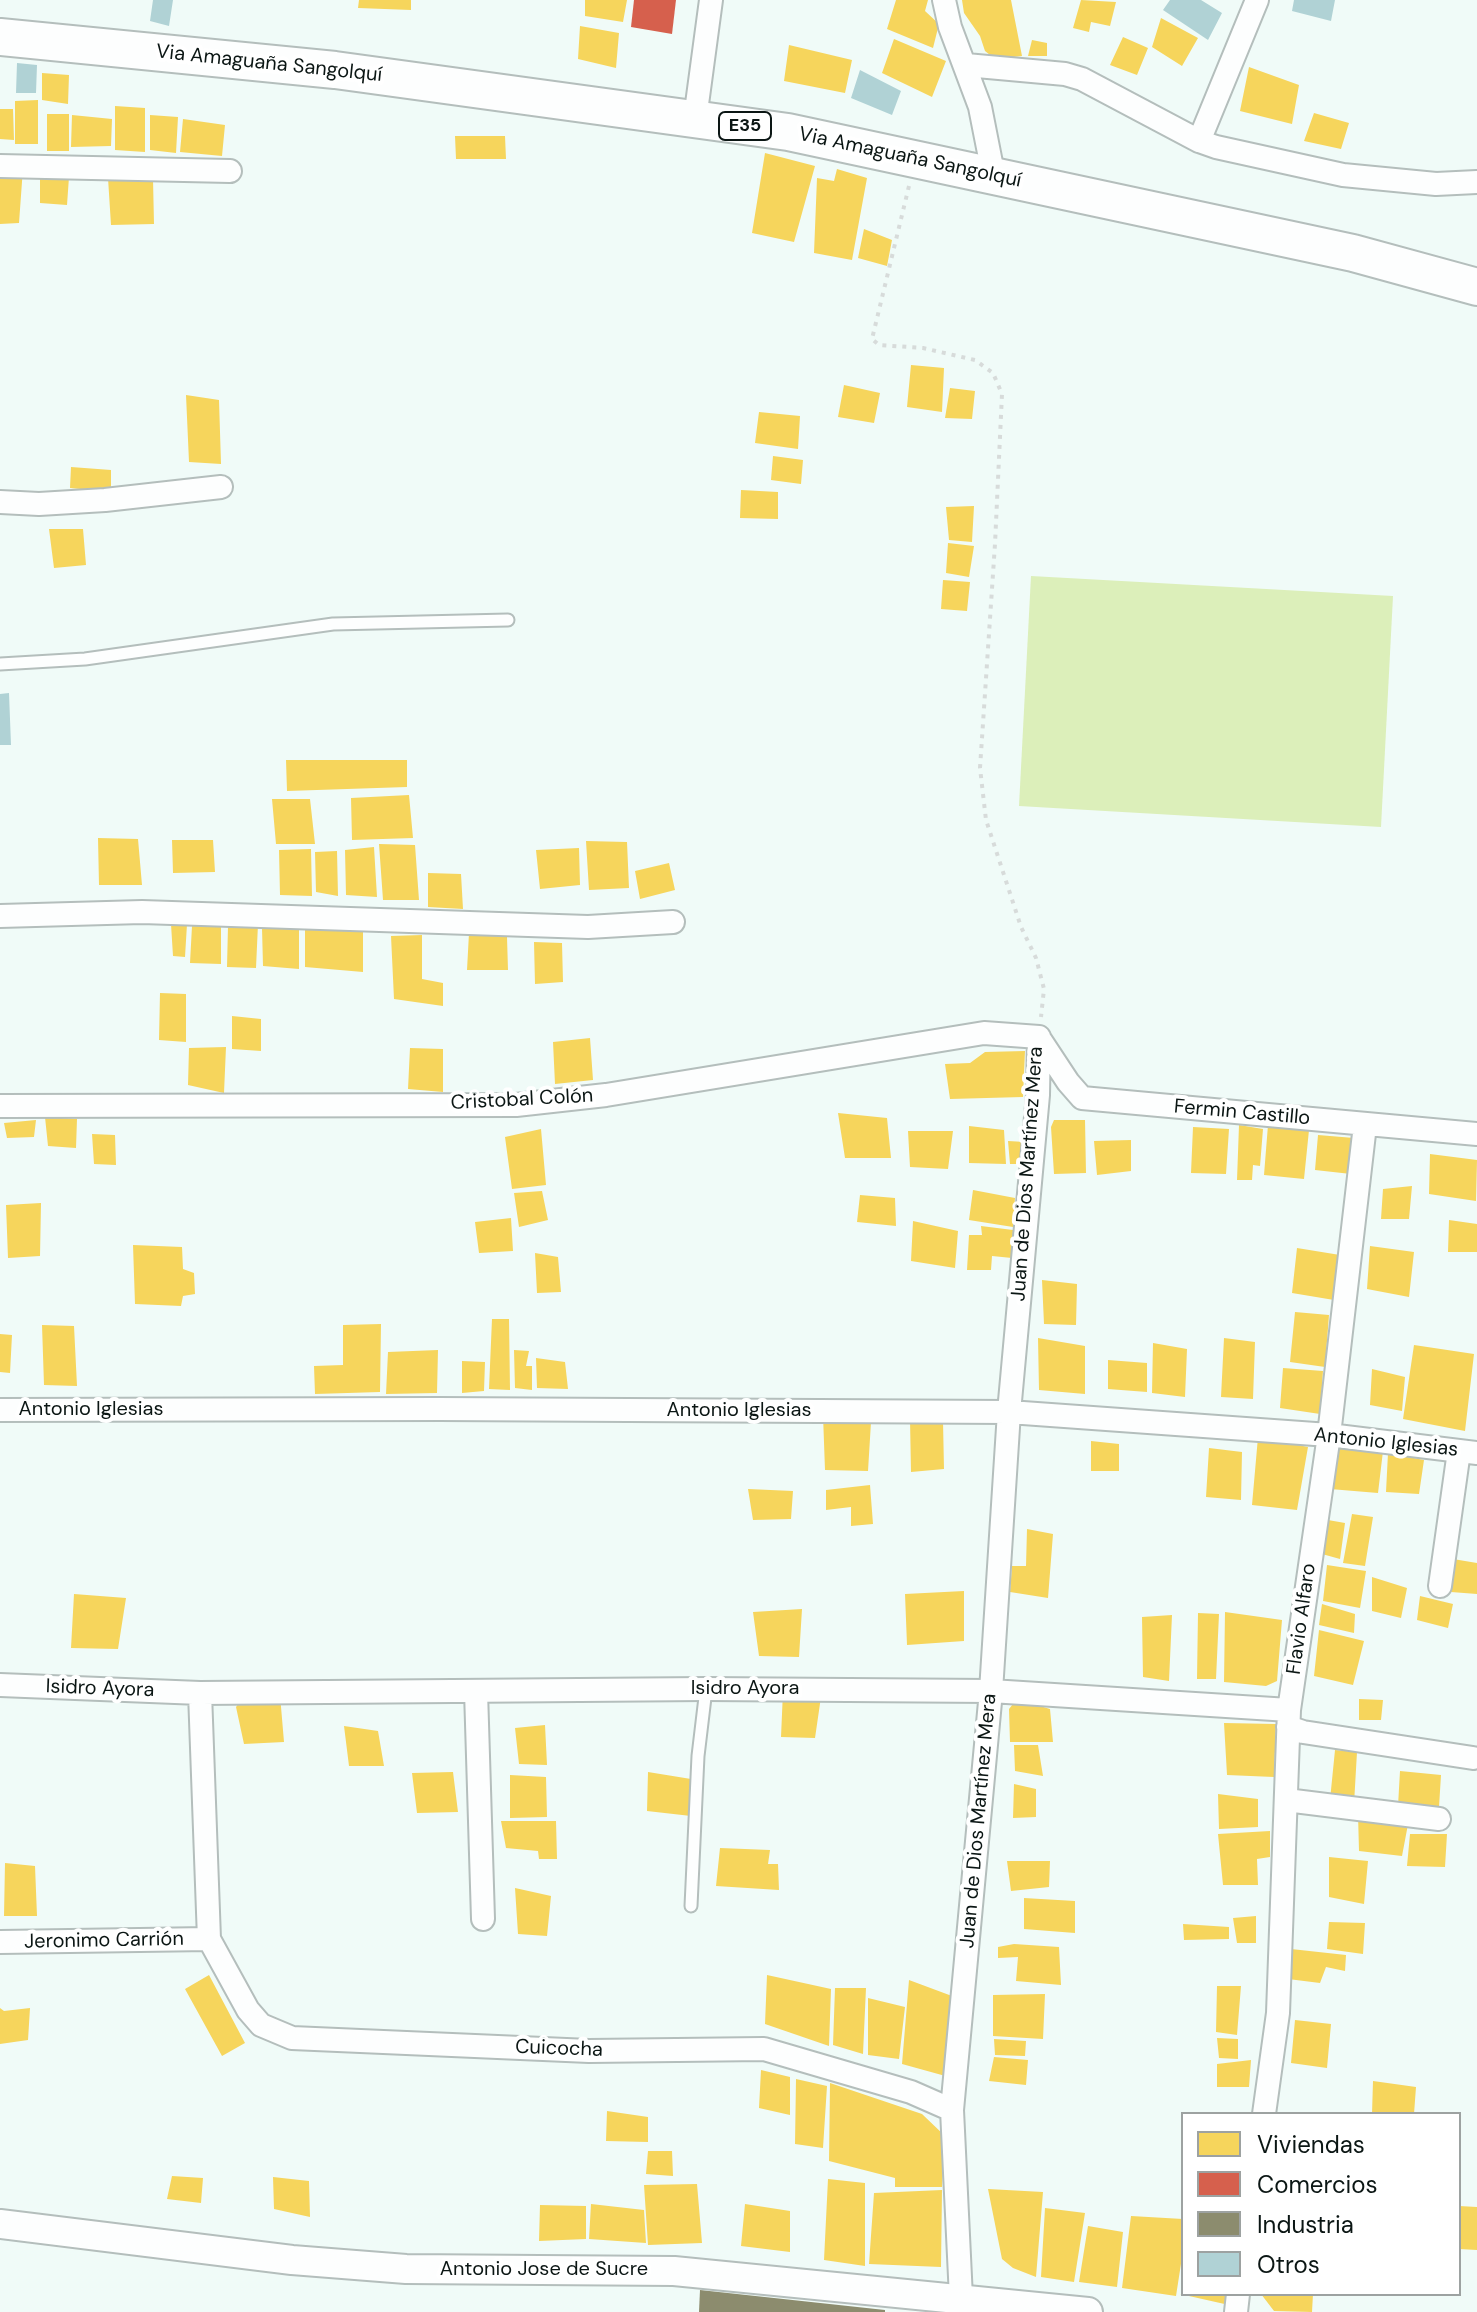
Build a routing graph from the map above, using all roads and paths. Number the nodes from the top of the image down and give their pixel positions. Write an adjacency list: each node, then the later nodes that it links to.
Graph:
1 (711, 0): 6 (street)
2 (944, 0): 5 (street)
3 (1257, 0): 7 (street)
4 (0, 37): 6 (highway, Via Amaguaña Sangolquí / E35)
5 (966, 65): 7 (street); 11 (street)
6 (695, 119): 8 (highway, Via Amaguaña Sangolquí / E35)
7 (1199, 141): 12 (street)
8 (916, 161): 11 (highway, Via Amaguaña Sangolquí / E35); 20 (path, Juan de Dios Martínez Mera)
9 (0, 166): 10 (street)
10 (230, 171)
11 (994, 178): 13 (highway, Via Amaguaña Sangolquí / E35)
12 (1477, 182)
13 (1477, 287)
14 (221, 487): 15 (street)
15 (0, 502)
16 (508, 620): 17 (lane)
17 (0, 664)
18 (0, 916): 19 (street)
19 (673, 922)
20 (1039, 1037): 21 (street, Juan de Dios Martínez Mera); 22 (street); 23 (street, Cristobal Colón)
21 (1038, 1095): 22 (street, Fermin Castillo); 27 (street, Juan de Dios Martínez Mera)
22 (1082, 1098): 24 (street, Fermin Castillo)
23 (0, 1106)
24 (1365, 1125): 25 (street, Fermin Castillo); 28 (street, Flavio Alfaro)
25 (1477, 1134)
26 (0, 1410): 27 (street, Antonio Iglesias)
27 (1009, 1412): 28 (street, Antonio Iglesias); 34 (street, Juan de Dios Martínez Mera)
28 (1329, 1435): 29 (street, Antonio Iglesias); 36 (street, Flavio Alfaro)
29 (1468, 1452): 30 (street)
30 (1440, 1586)
31 (0, 1685): 35 (street, Isidro Ayora)
32 (706, 1689): 33 (street, Isidro Ayora); 34 (street, Isidro Ayora); 40 (lane)
33 (476, 1691): 35 (street, Isidro Ayora); 41 (street)
34 (991, 1691): 36 (street, Isidro Ayora); 44 (street, Juan de Dios Martínez Mera)
35 (200, 1693): 42 (street)
36 (1289, 1719): 37 (street, Isidro Ayora); 38 (street, Flavio Alfaro)
37 (1473, 1758)
38 (1286, 1800): 39 (street); 45 (street, Flavio Alfaro)
39 (1439, 1819)
40 (691, 1906)
41 (483, 1919)
42 (209, 1939): 43 (street, Jeronimo Carrión); 44 (street, Cuicocha)
43 (0, 1942)
44 (952, 2110): 47 (street, Juan de Dios Martínez Mera)
45 (1264, 2112)
46 (0, 2224): 47 (street, Antonio Jose de Sucre)
47 (949, 2301): 48 (street, Antonio Jose de Sucre)
48 (1088, 2312)

